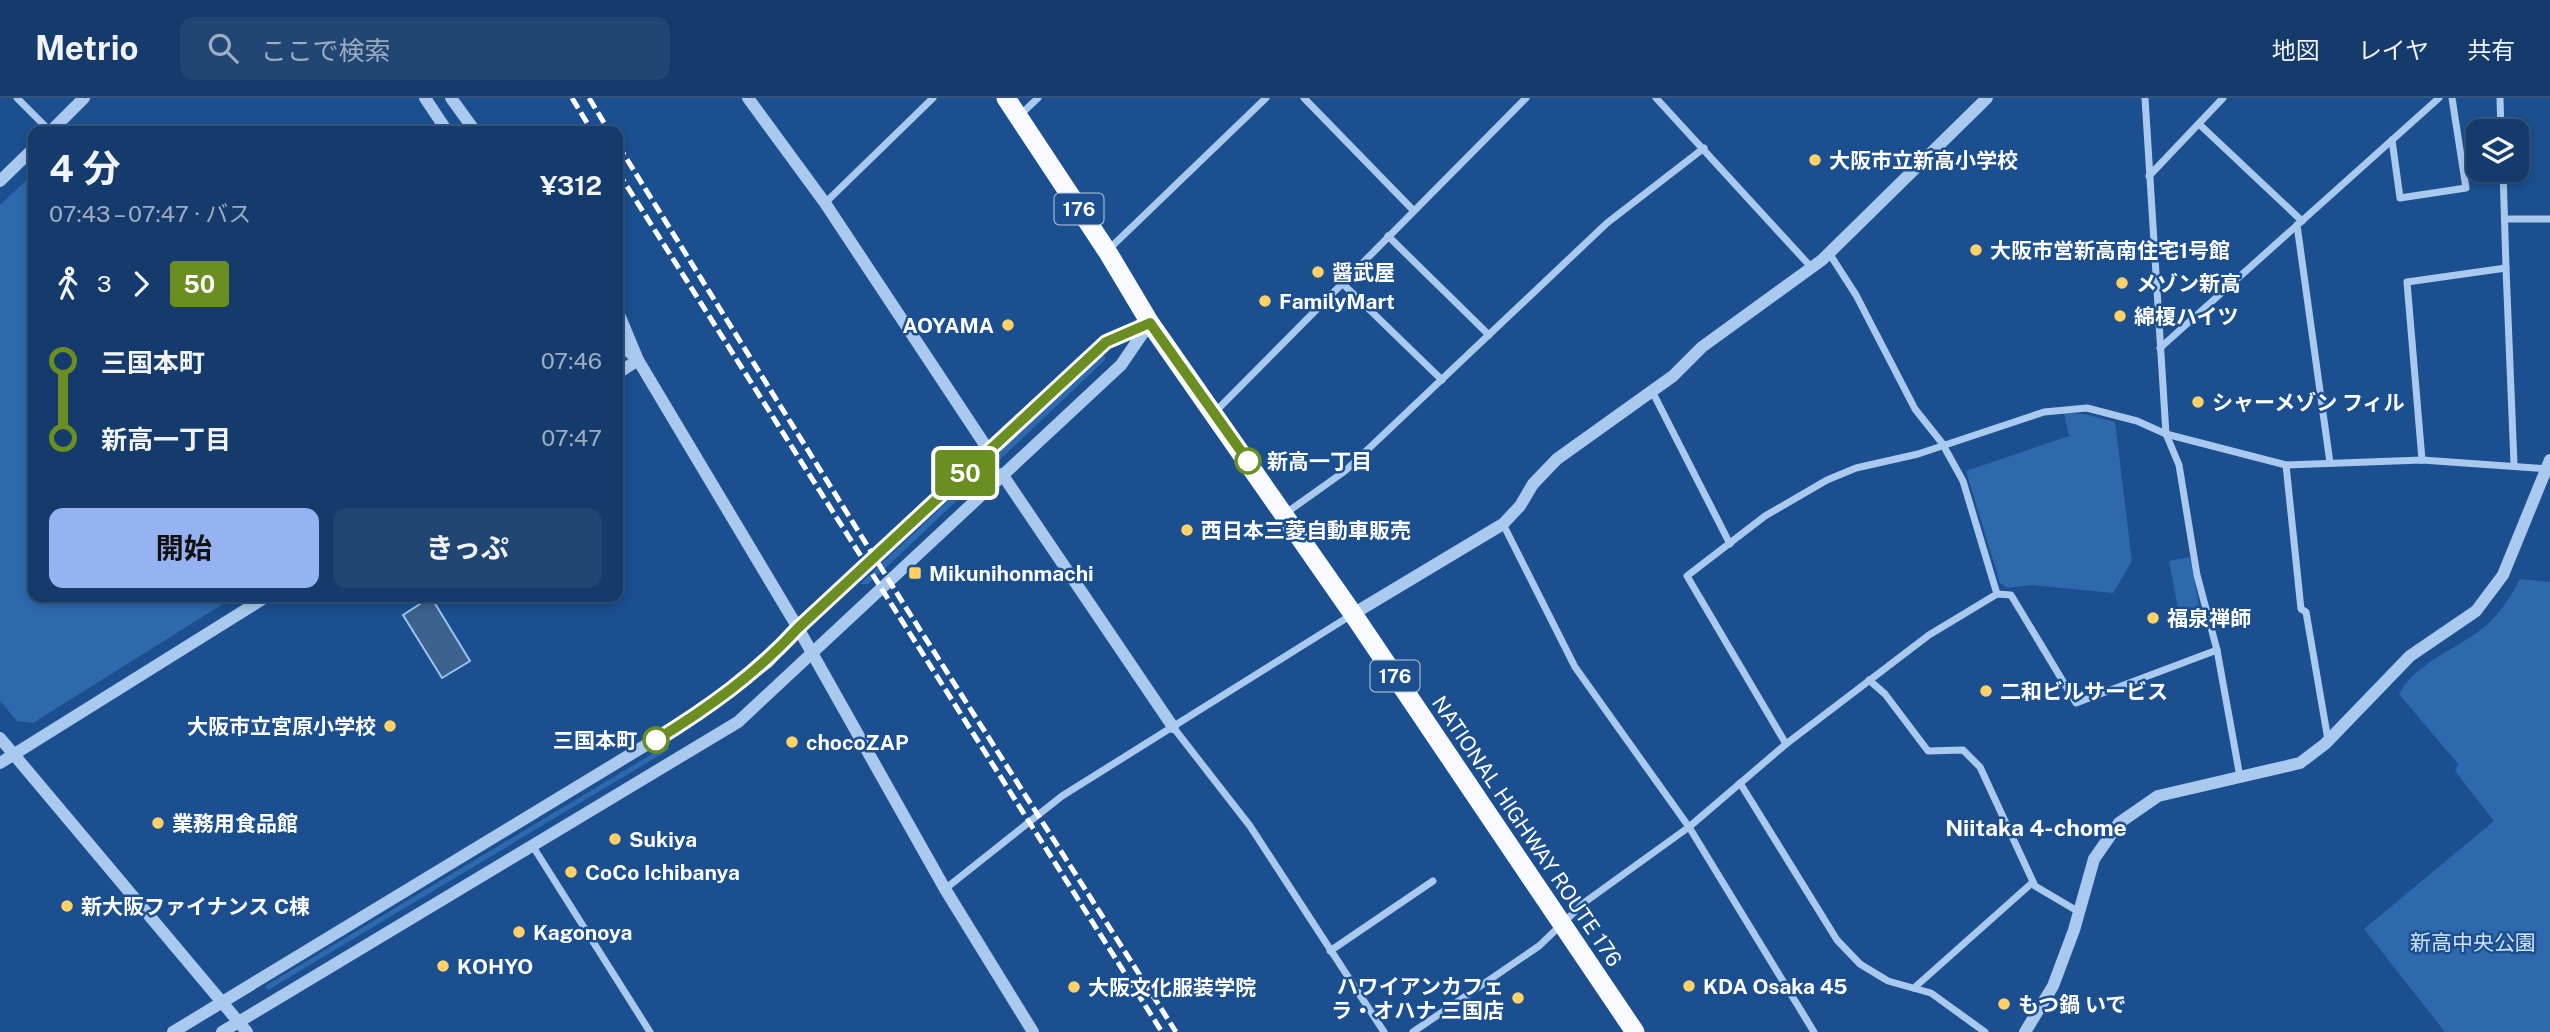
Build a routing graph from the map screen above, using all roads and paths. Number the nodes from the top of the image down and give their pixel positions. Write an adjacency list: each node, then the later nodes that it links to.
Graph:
1 (17, 98): 22 (street)
2 (84, 98): 23 (street)
3 (425, 98): 24 (street)
4 (452, 98): 25 (street)
5 (748, 98): 32 (street)
6 (933, 98): 32 (street)
7 (1006, 98): 19 (highway, NATIONAL HIGHWAY ROUTE 176 / 176)
8 (1038, 98): 19 (street)
9 (1266, 98): 38 (street)
10 (1304, 98): 33 (street)
11 (1526, 98): 33 (street)
12 (1656, 98): 27 (street)
13 (1987, 98): 39 (street)
14 (2145, 98): 29 (street)
15 (2223, 98): 21 (street)
16 (2440, 98): 26 (street)
17 (2452, 98): 26 (street)
18 (2500, 98): 20 (street)
19 (1019, 117): 38 (highway, NATIONAL HIGHWAY ROUTE 176 / 176)
20 (2501, 119)
21 (2199, 124): 29 (street); 36 (street)
22 (46, 126)
23 (56, 126)
24 (444, 126)
25 (472, 126)
26 (2392, 140): 36 (street)
27 (1704, 148): 40 (street); 45 (street)
28 (28, 154): 30 (street)
29 (2149, 176): 47 (street)
30 (0, 181)
31 (2504, 182): 34 (street)
32 (825, 203): 55 (street)
33 (1413, 210): 37 (street)
34 (2506, 219): 35 (street); 41 (street)
35 (2550, 219)
36 (2299, 223): 47 (street); 57 (street)
37 (1388, 236): 42 (street); 45 (street)
38 (1107, 251): 43 (highway, NATIONAL HIGHWAY ROUTE 176 / 176)
39 (1829, 253): 40 (street); 54 (street)
40 (1811, 267): 51 (street)
41 (2506, 268): 56 (street); 58 (street)
42 (1342, 283): 50 (street); 52 (street)
43 (1150, 323): 52 (highway, NATIONAL HIGHWAY ROUTE 176 / 176); 55 (street); 61 (street)
44 (623, 324): 48 (street)
45 (1489, 335): 50 (street)
46 (623, 346): 48 (street)
47 (2160, 348): 53 (street)
48 (638, 360): 49 (street); 68 (street)
49 (623, 370)
50 (1443, 380): 62 (street)
51 (1652, 391): 63 (street); 64 (street)
52 (1214, 413): 62 (highway, NATIONAL HIGHWAY ROUTE 176 / 176)
53 (2166, 435): 54 (street); 59 (street); 69 (street)
54 (1942, 443): 64 (street); 65 (street)
55 (989, 451): 68 (street)
56 (2422, 460): 57 (street); 58 (street)
57 (2330, 463): 59 (street)
58 (2514, 464): 60 (street)
59 (2286, 465): 74 (street)
60 (2549, 465): 74 (street)
61 (1002, 474): 70 (street); 72 (street)
62 (1284, 514): 67 (highway, NATIONAL HIGHWAY ROUTE 176 / 176)
63 (1503, 524): 67 (street); 80 (street)
64 (1730, 544): 75 (street)
65 (1997, 594): 69 (street); 71 (street)
66 (258, 602): 76 (street)
67 (1353, 614): 72 (street); 86 (highway, NATIONAL HIGHWAY ROUTE 176 / 176)
68 (798, 628): 70 (street); 89 (street)
69 (2217, 650): 78 (street)
70 (812, 654): 81 (street); 84 (street)
71 (1869, 680): 75 (street); 83 (street)
72 (1173, 727): 84 (street); 87 (street)
73 (0, 738): 76 (street)
74 (2329, 740): 78 (street)
75 (1786, 744): 79 (street)
76 (14, 755): 77 (street); 89 (street)
77 (0, 763)
78 (2240, 778): 85 (street)
79 (1740, 783): 80 (street); 88 (street)
80 (1689, 827): 86 (street); 98 (street)
81 (531, 844): 90 (street); 93 (street)
82 (1433, 881): 87 (street)
83 (2033, 882): 85 (street); 88 (street)
84 (945, 889): 94 (street)
85 (2079, 912): 100 (street)
86 (1561, 925): 96 (street); 97 (highway, NATIONAL HIGHWAY ROUTE 176 / 176)
87 (1330, 951): 95 (street)
88 (1914, 988): 99 (street)
89 (224, 1002): 90 (street); 91 (street)
90 (244, 1027): 92 (street)
91 (173, 1032)
92 (222, 1032)
93 (650, 1032)
94 (1033, 1032)
95 (1384, 1032)
96 (1413, 1032)
97 (1635, 1032)
98 (1814, 1032)
99 (1985, 1032)
100 (2025, 1032)

